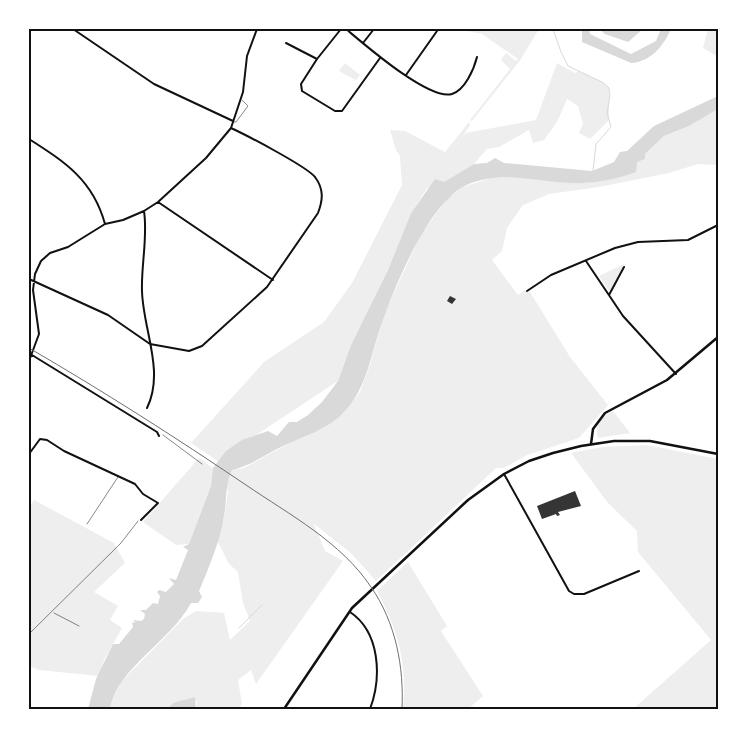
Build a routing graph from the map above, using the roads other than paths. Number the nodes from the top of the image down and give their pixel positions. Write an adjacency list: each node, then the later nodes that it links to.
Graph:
1 (73, 29): 14 (street)
2 (257, 29): 13 (street)
3 (341, 29): 11 (street)
4 (346, 29): 7 (street)
5 (374, 29): 7 (street)
6 (437, 31): 12 (street)
7 (363, 43): 10 (street)
8 (286, 44): 11 (street)
9 (477, 57): 12 (street)
10 (380, 58): 11 (street); 12 (street)
11 (317, 59)
12 (406, 75)
13 (240, 100): 14 (street); 14 (lane)
14 (233, 121): 15 (street)
15 (231, 128): 17 (street); 24 (street)
16 (29, 139): 19 (street)
17 (158, 202): 18 (street); 24 (street)
18 (144, 211): 19 (street); 29 (street)
19 (105, 224): 25 (street)
20 (718, 225): 21 (street)
21 (586, 261): 26 (street); 27 (street)
22 (624, 266): 27 (street)
23 (29, 279): 25 (street)
24 (273, 280): 29 (street)
25 (33, 281): 29 (street); 30 (street)
26 (527, 290)
27 (609, 295): 32 (street)
28 (718, 338): 32 (main road)
29 (150, 344): 33 (street)
30 (32, 355): 31 (street); 34 (street)
31 (29, 361)
32 (676, 374): 35 (main road)
33 (147, 408)
34 (158, 435)
35 (591, 444): 37 (main road); 38 (main road)
36 (29, 454): 39 (street)
37 (718, 454)
38 (504, 474): 42 (street); 43 (main road)
39 (119, 476): 40 (street); 41 (lane)
40 (141, 520)
41 (87, 524)
42 (639, 571)
43 (349, 611): 44 (main road); 45 (street)
44 (284, 709)
45 (370, 709)

